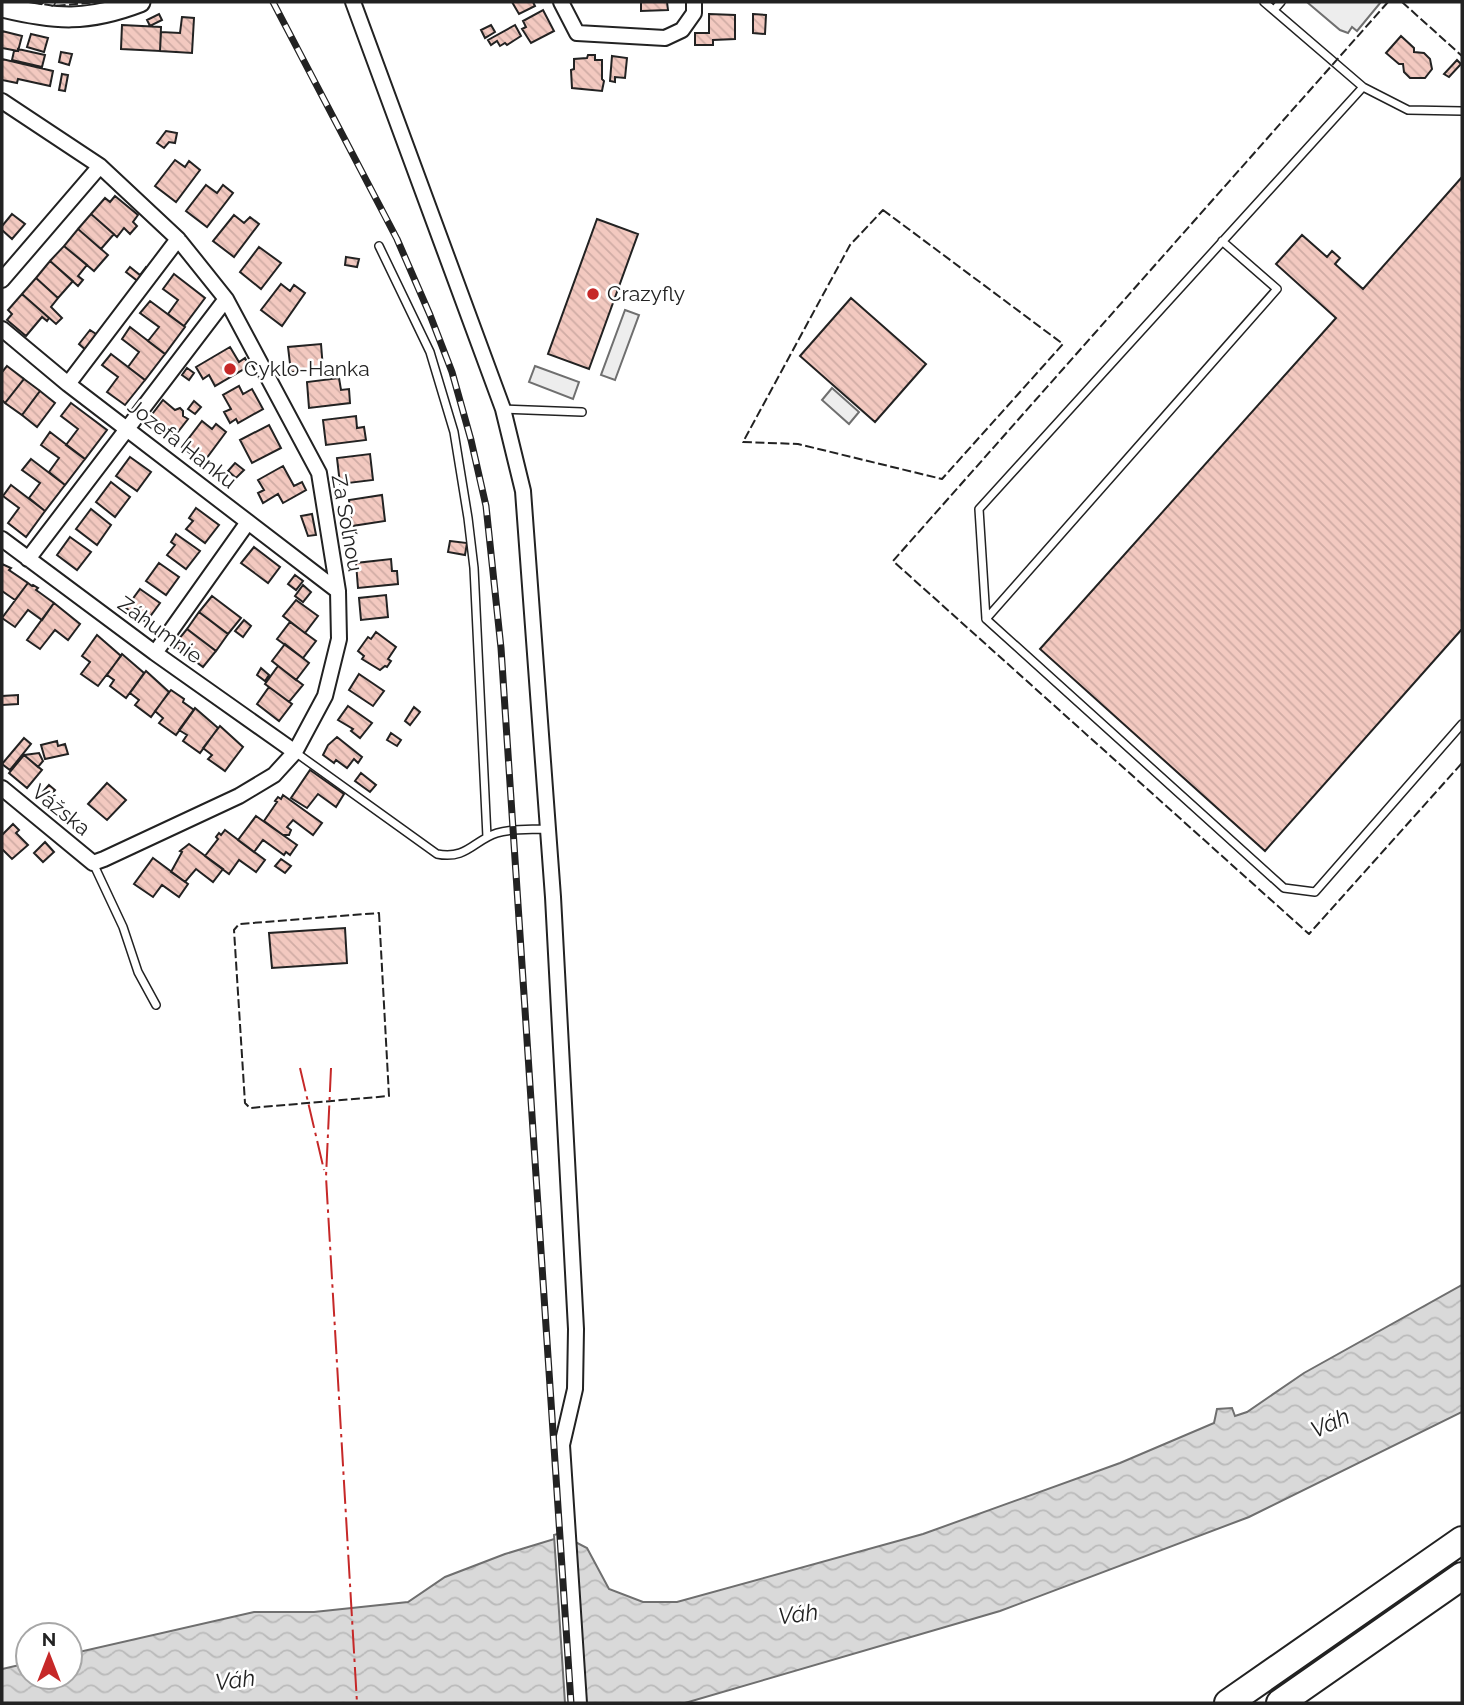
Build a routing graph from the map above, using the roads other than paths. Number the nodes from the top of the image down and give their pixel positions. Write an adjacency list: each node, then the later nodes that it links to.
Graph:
1 (140, 2): 9 (main road)
2 (353, 2): 22 (street)
3 (561, 2): 4 (street)
4 (694, 2)
5 (1264, 2): 10 (lane)
6 (1281, 2): 10 (lane)
7 (2, 8): 8 (main road)
8 (47, 9): 9 (main road)
9 (69, 10)
10 (1274, 10): 11 (lane)
11 (1363, 87): 13 (lane); 16 (lane)
12 (2, 101): 14 (street, Za Soľnou)
13 (1462, 111)
14 (100, 166): 15 (street, Za Soľnou); 18 (street)
15 (178, 239): 19 (street, Za Soľnou); 21 (street)
16 (1222, 242): 29 (lane); 29 (lane)
17 (379, 246): 35 (lane)
18 (2, 280)
19 (226, 299): 24 (street); 28 (street, Za Soľnou)
20 (2, 329): 21 (street, Jozefa Hanku)
21 (68, 384): 24 (street, Jozefa Hanku)
22 (503, 409): 23 (lane); 34 (street)
23 (582, 412)
24 (129, 429): 25 (street, Jozefa Hanku); 27 (street)
25 (248, 523): 28 (street, Jozefa Hanku); 30 (street)
26 (2, 539): 27 (street, Záhumnie)
27 (28, 559): 30 (street, Záhumnie)
28 (338, 590): 32 (street, Za Soľnou)
29 (986, 619): 31 (lane)
30 (155, 653): 32 (street, Záhumnie)
31 (1462, 724)
32 (295, 752): 35 (lane); 36 (street, Za Soľnou)
33 (2, 788): 36 (street, Vážska)
34 (547, 829): 35 (lane); 40 (street)
35 (487, 837)
36 (93, 863): 37 (lane)
37 (156, 1005)
38 (1462, 1540): 41 (highway)
39 (1462, 1576): 42 (highway)
40 (579, 1703)
41 (1228, 1703)
42 (1280, 1703)

